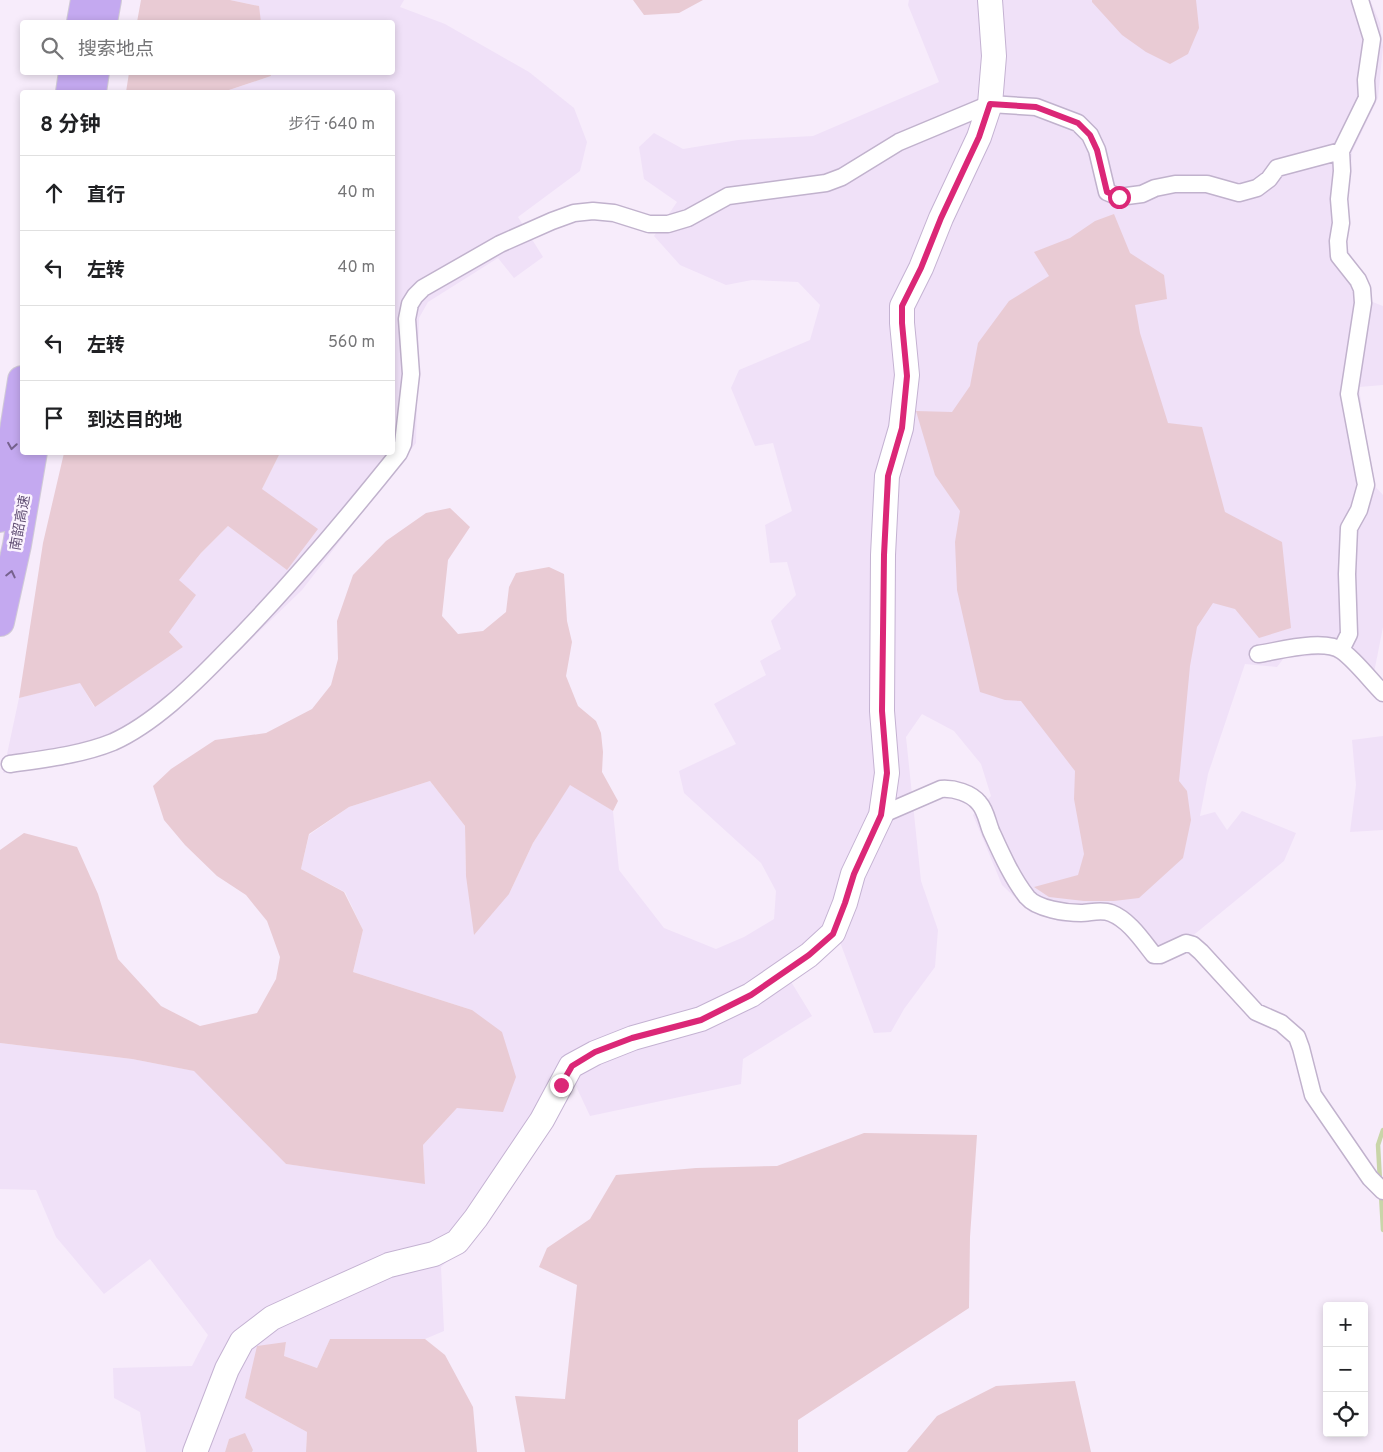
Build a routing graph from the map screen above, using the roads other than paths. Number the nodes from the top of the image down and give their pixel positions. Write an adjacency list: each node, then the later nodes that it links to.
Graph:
1 (85, 0): 5 (highway)
2 (107, 0): 6 (highway)
3 (990, 0): 11 (street)
4 (1360, 0): 12 (street)
5 (81, 20)
6 (103, 20)
7 (73, 75): 9 (highway)
8 (95, 75): 10 (highway)
9 (70, 90)
10 (92, 90)
11 (990, 104): 12 (street); 20 (street); 21 (street)
12 (1341, 150): 17 (street)
13 (20, 393): 15 (highway, 南韶高速, one-way to 15)
14 (32, 455): 16 (highway, 南韶高速, one-way to 14)
15 (0, 518)
16 (0, 622)
17 (1341, 650): 18 (street); 19 (street)
18 (1258, 654)
19 (1383, 693)
20 (10, 764)
21 (881, 815): 22 (street); 23 (street)
22 (1383, 1191)
23 (195, 1452)

